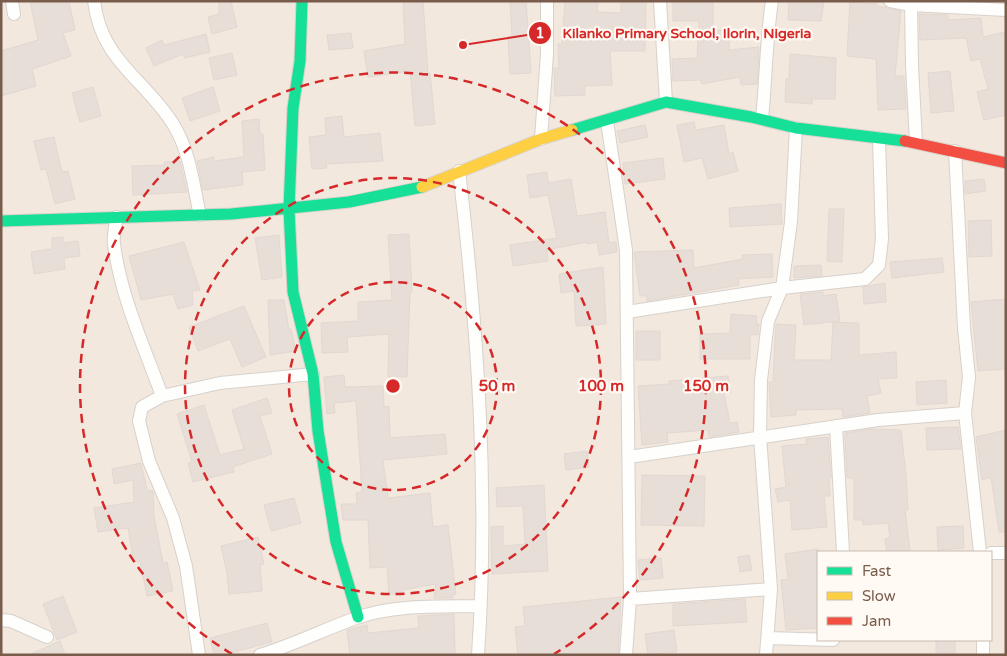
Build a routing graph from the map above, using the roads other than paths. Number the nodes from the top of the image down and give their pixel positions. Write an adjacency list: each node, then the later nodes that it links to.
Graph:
1 (94, 1): 20 (street)
2 (302, 1): 19 (street)
3 (547, 1): 14 (street)
4 (660, 1): 9 (street)
5 (772, 1): 10 (street)
6 (890, 1): 7 (street)
7 (911, 5): 8 (street); 15 (street)
8 (1006, 10)
9 (666, 102): 10 (street); 11 (street)
10 (762, 119): 12 (street)
11 (608, 121): 14 (street); 24 (street)
12 (796, 128): 13 (street); 23 (street)
13 (879, 138): 15 (street); 23 (street)
14 (541, 139): 18 (street)
15 (916, 142): 16 (street)
16 (955, 151): 17 (street); 27 (street)
17 (1006, 163)
18 (459, 171): 19 (street); 37 (street)
19 (289, 209): 20 (street); 25 (street)
20 (200, 215): 21 (street)
21 (116, 217): 22 (street); 26 (street)
22 (1, 221)
23 (782, 288): 24 (street); 29 (street)
24 (627, 312): 30 (street)
25 (313, 374): 26 (street); 38 (street)
26 (162, 396): 44 (street)
27 (965, 413): 28 (street); 32 (street)
28 (836, 426): 29 (street); 31 (street)
29 (760, 436): 30 (street); 35 (street)
30 (629, 457): 36 (street)
31 (843, 551)
32 (980, 551)
33 (992, 553): 34 (street)
34 (1006, 553)
35 (771, 589): 36 (street); 41 (street)
36 (630, 599): 47 (street)
37 (481, 606): 38 (street); 46 (street)
38 (358, 617): 45 (street)
39 (1, 620): 40 (street)
40 (47, 638)
41 (769, 638): 42 (street); 48 (street)
42 (817, 640)
43 (982, 641): 49 (street)
44 (199, 655)
45 (260, 655)
46 (478, 655)
47 (626, 655)
48 (766, 655)
49 (983, 655)

